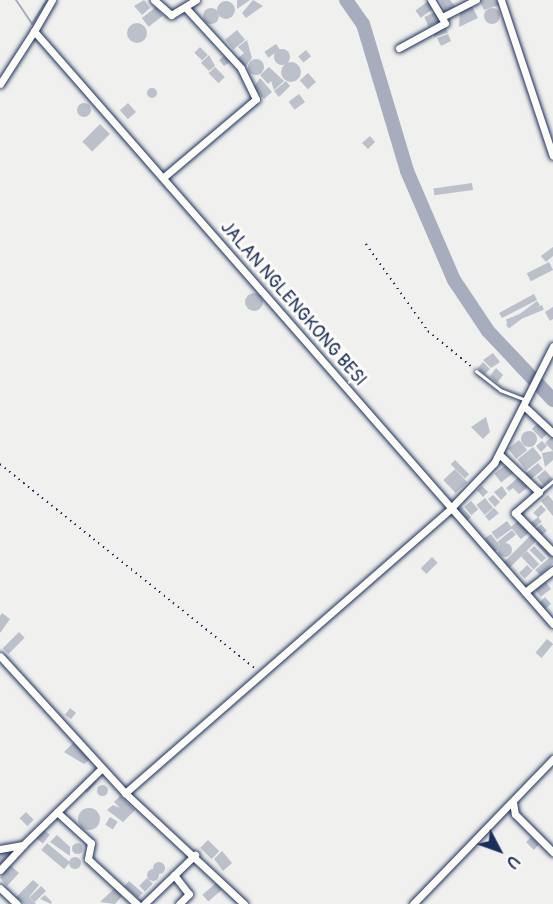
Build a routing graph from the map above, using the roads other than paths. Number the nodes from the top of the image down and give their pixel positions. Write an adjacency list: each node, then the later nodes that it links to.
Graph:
1 (52, 0): 9 (street)
2 (154, 0): 7 (street)
3 (196, 0): 7 (street)
4 (431, 0): 8 (street)
5 (476, 0): 8 (street)
6 (501, 0): 12 (street)
7 (187, 9): 13 (street)
8 (442, 17): 10 (street)
9 (34, 31): 11 (street); 13 (street, JALAN NGLENGKONG BESI)
10 (399, 48)
11 (0, 84)
12 (553, 156)
13 (165, 177): 21 (street, JALAN NGLENGKONG BESI)
14 (553, 346): 16 (street)
15 (476, 371): 16 (lane)
16 (527, 404): 17 (street); 18 (street)
17 (553, 433)
18 (499, 454): 20 (street); 21 (street)
19 (553, 482): 20 (lane)
20 (539, 492): 22 (street)
21 (450, 509): 24 (street, JALAN NGLENGKONG BESI); 29 (street)
22 (553, 552)
23 (553, 570): 24 (street)
24 (525, 592): 25 (street, JALAN NGLENGKONG BESI)
25 (553, 624)
26 (0, 656): 28 (street)
27 (553, 759): 30 (street)
28 (102, 768): 29 (street); 31 (street)
29 (124, 793): 37 (street)
30 (513, 802): 32 (street); 33 (street)
31 (57, 812): 34 (street); 42 (street)
32 (502, 814): 33 (street); 46 (street)
33 (515, 814): 36 (street)
34 (23, 845): 35 (street); 38 (street)
35 (0, 849)
36 (553, 852)
37 (195, 855): 39 (street); 45 (street)
38 (0, 870)
39 (174, 875): 43 (street); 44 (street)
40 (0, 888): 41 (street)
41 (17, 904)
42 (137, 904)
43 (144, 904)
44 (179, 904)
45 (244, 904)
46 (413, 904)

